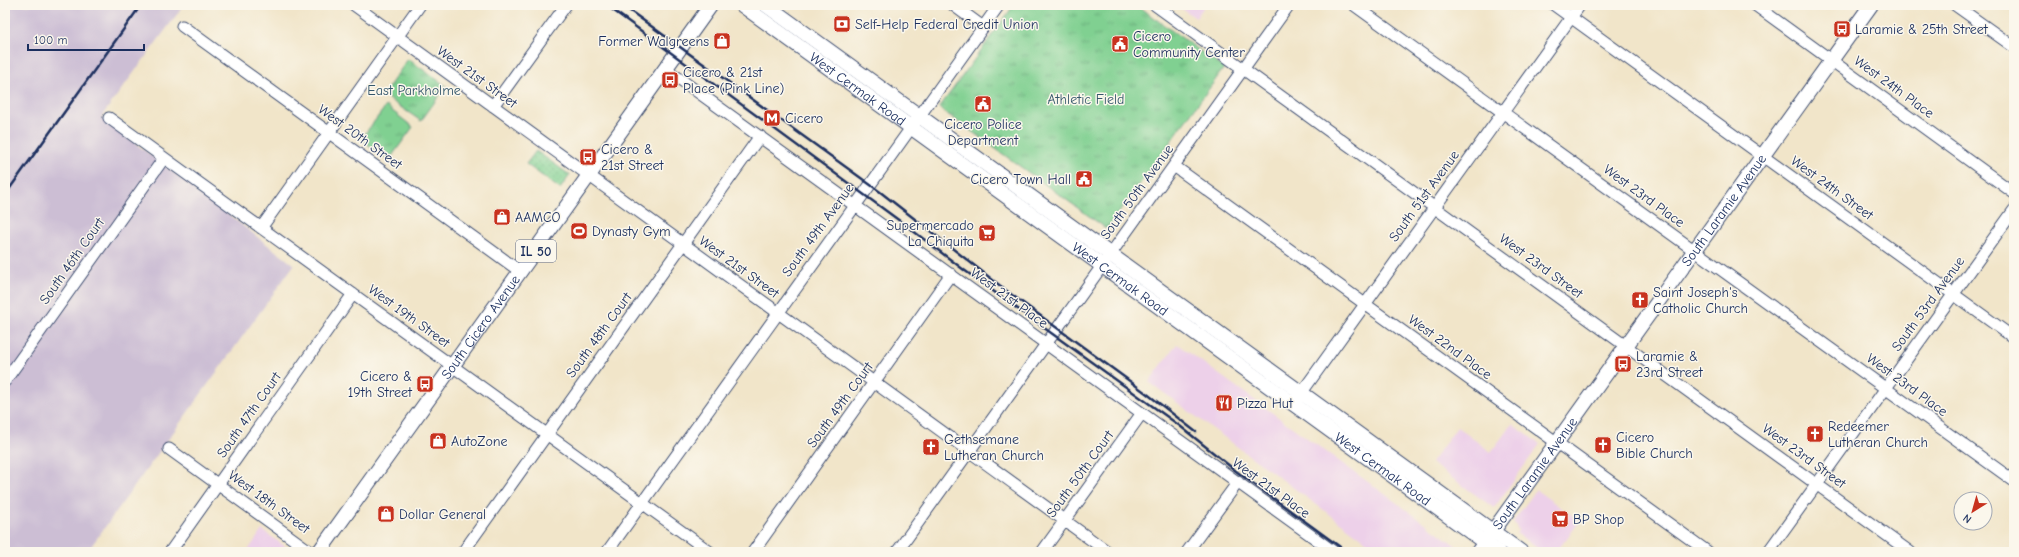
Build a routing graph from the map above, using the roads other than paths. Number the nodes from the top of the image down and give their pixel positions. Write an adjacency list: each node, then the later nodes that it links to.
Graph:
1 (354, 5): 20 (street, West 21st Street)
2 (420, 5): 20 (street)
3 (566, 5): 25 (street)
4 (711, 5): 23 (main road, South Cicero Avenue / IL 50)
5 (742, 5): 28 (main road, West Cermak Road)
6 (766, 5): 28 (main road, West Cermak Road)
7 (953, 5): 19 (street)
8 (999, 5): 19 (street, South 49th Avenue)
9 (1155, 5): 24 (street, West 23rd Street)
10 (1289, 5): 24 (street, South 50th Avenue)
11 (1354, 5): 26 (street, West 23rd Place)
12 (1554, 5): 17 (street, West 24th Street)
13 (1580, 5): 17 (street, South 51st Avenue)
14 (1755, 5): 22 (street, West 24th Place)
15 (1871, 5): 22 (main road, South Laramie Avenue)
16 (1955, 5): 21 (street)
17 (1571, 17): 26 (street, South 51st Avenue); 31 (street, West 24th Street)
18 (182, 26): 29 (street, West 20th Street)
19 (983, 27): 28 (street, South 49th Avenue)
20 (397, 37): 25 (street, West 21st Street); 29 (street)
21 (2014, 47)
22 (1832, 60): 31 (main road, South Laramie Avenue); 35 (street, West 24th Place)
23 (666, 69): 30 (street, West 21st Place); 34 (main road, South Cicero Avenue / IL 50)
24 (1243, 69): 33 (street, South 50th Avenue); 37 (street, West 23rd Street)
25 (493, 106): 34 (street, West 21st Street)
26 (1502, 112): 37 (street, South 51st Avenue); 41 (street, West 23rd Place)
27 (109, 118): 32 (street, West 19th Street)
28 (915, 121): 36 (street, South 49th Avenue); 42 (main road, West Cermak Road)
29 (329, 132): 39 (street); 43 (street, West 20th Street)
30 (760, 136): 36 (street, West 21st Place); 40 (street, South 48th Court)
31 (1763, 156): 41 (main road, South Laramie Avenue); 46 (street, West 24th Street)
32 (164, 158): 39 (street, West 19th Street); 53 (street, South 46th Court)
33 (1174, 166): 42 (street, South 50th Avenue); 47 (street, West 22nd Place)
34 (588, 177): 40 (street, West 21st Street); 43 (main road, South Cicero Avenue / IL 50)
35 (2014, 193)
36 (855, 205): 44 (street, West 21st Place); 48 (street, South 49th Avenue)
37 (1435, 207): 47 (street, South 51st Avenue); 51 (street, West 23rd Street)
38 (2014, 210): 46 (street, South 53rd Avenue)
39 (261, 228): 45 (street, West 19th Street)
40 (682, 244): 48 (street, West 21st Street); 58 (street, South 48th Court)
41 (1694, 252): 51 (main road, South Laramie Avenue); 55 (street, West 23rd Place)
42 (1106, 260): 50 (street, South 50th Avenue); 56 (main road, West Cermak Road)
43 (521, 272): 52 (main road, South Cicero Avenue / IL 50)
44 (951, 274): 50 (street, West 21st Place); 54 (street, South 49th Court)
45 (353, 294): 52 (street, West 19th Street); 64 (street, South 47th Court)
46 (1954, 294): 49 (street, West 24th Street); 55 (street, South 53rd Avenue)
47 (1365, 304): 56 (street, South 51st Avenue); 59 (street, West 22nd Place)
48 (778, 313): 54 (street, West 21st Street); 66 (street, South 49th Avenue)
49 (2014, 338)
50 (1046, 344): 57 (street, West 21st Place); 61 (street, South 50th Avenue)
51 (1626, 346): 59 (main road, South Laramie Avenue); 65 (street, West 23rd Street)
52 (453, 366): 58 (street, West 19th Street); 71 (main road, South Cicero Avenue / IL 50)
53 (5, 381)
54 (874, 383): 61 (street, West 21st Street); 75 (street, South 49th Court)
55 (1886, 389): 62 (street, West 23rd Place); 65 (street, South 53rd Avenue)
56 (1297, 399): 68 (main road, West Cermak Road)
57 (1142, 413): 63 (street, West 21st Place); 67 (street, South 50th Court)
58 (547, 434): 66 (street, West 19th Street); 72 (street, South 48th Court)
59 (1557, 443): 68 (main road, South Laramie Avenue); 83 (street, West 22nd Place)
60 (169, 449): 64 (street, West 18th Street)
61 (969, 452): 67 (street, West 21st Street); 76 (street, South 50th Avenue)
62 (2014, 481)
63 (1238, 482): 79 (street); 80 (street, West 21st Place)
64 (218, 484): 69 (street, South 47th Court); 70 (street, West 18th Street)
65 (1817, 484): 84 (street, South 53rd Avenue); 85 (street, West 23rd Street)
66 (642, 503): 73 (street, South 49th Avenue); 74 (street, West 19th Street)
67 (1064, 521): 77 (street, South 50th Court); 78 (street, West 21st Street)
68 (1486, 542): 81 (main road, West Cermak Road); 82 (main road, West Cermak Road)
69 (170, 552)
70 (311, 552)
71 (319, 552)
72 (463, 552)
73 (607, 552)
74 (710, 552)
75 (753, 552)
76 (897, 552)
77 (1042, 552)
78 (1108, 552)
79 (1187, 552)
80 (1333, 552)
81 (1498, 552)
82 (1521, 552)
83 (1708, 552)
84 (1768, 552)
85 (1910, 552)

